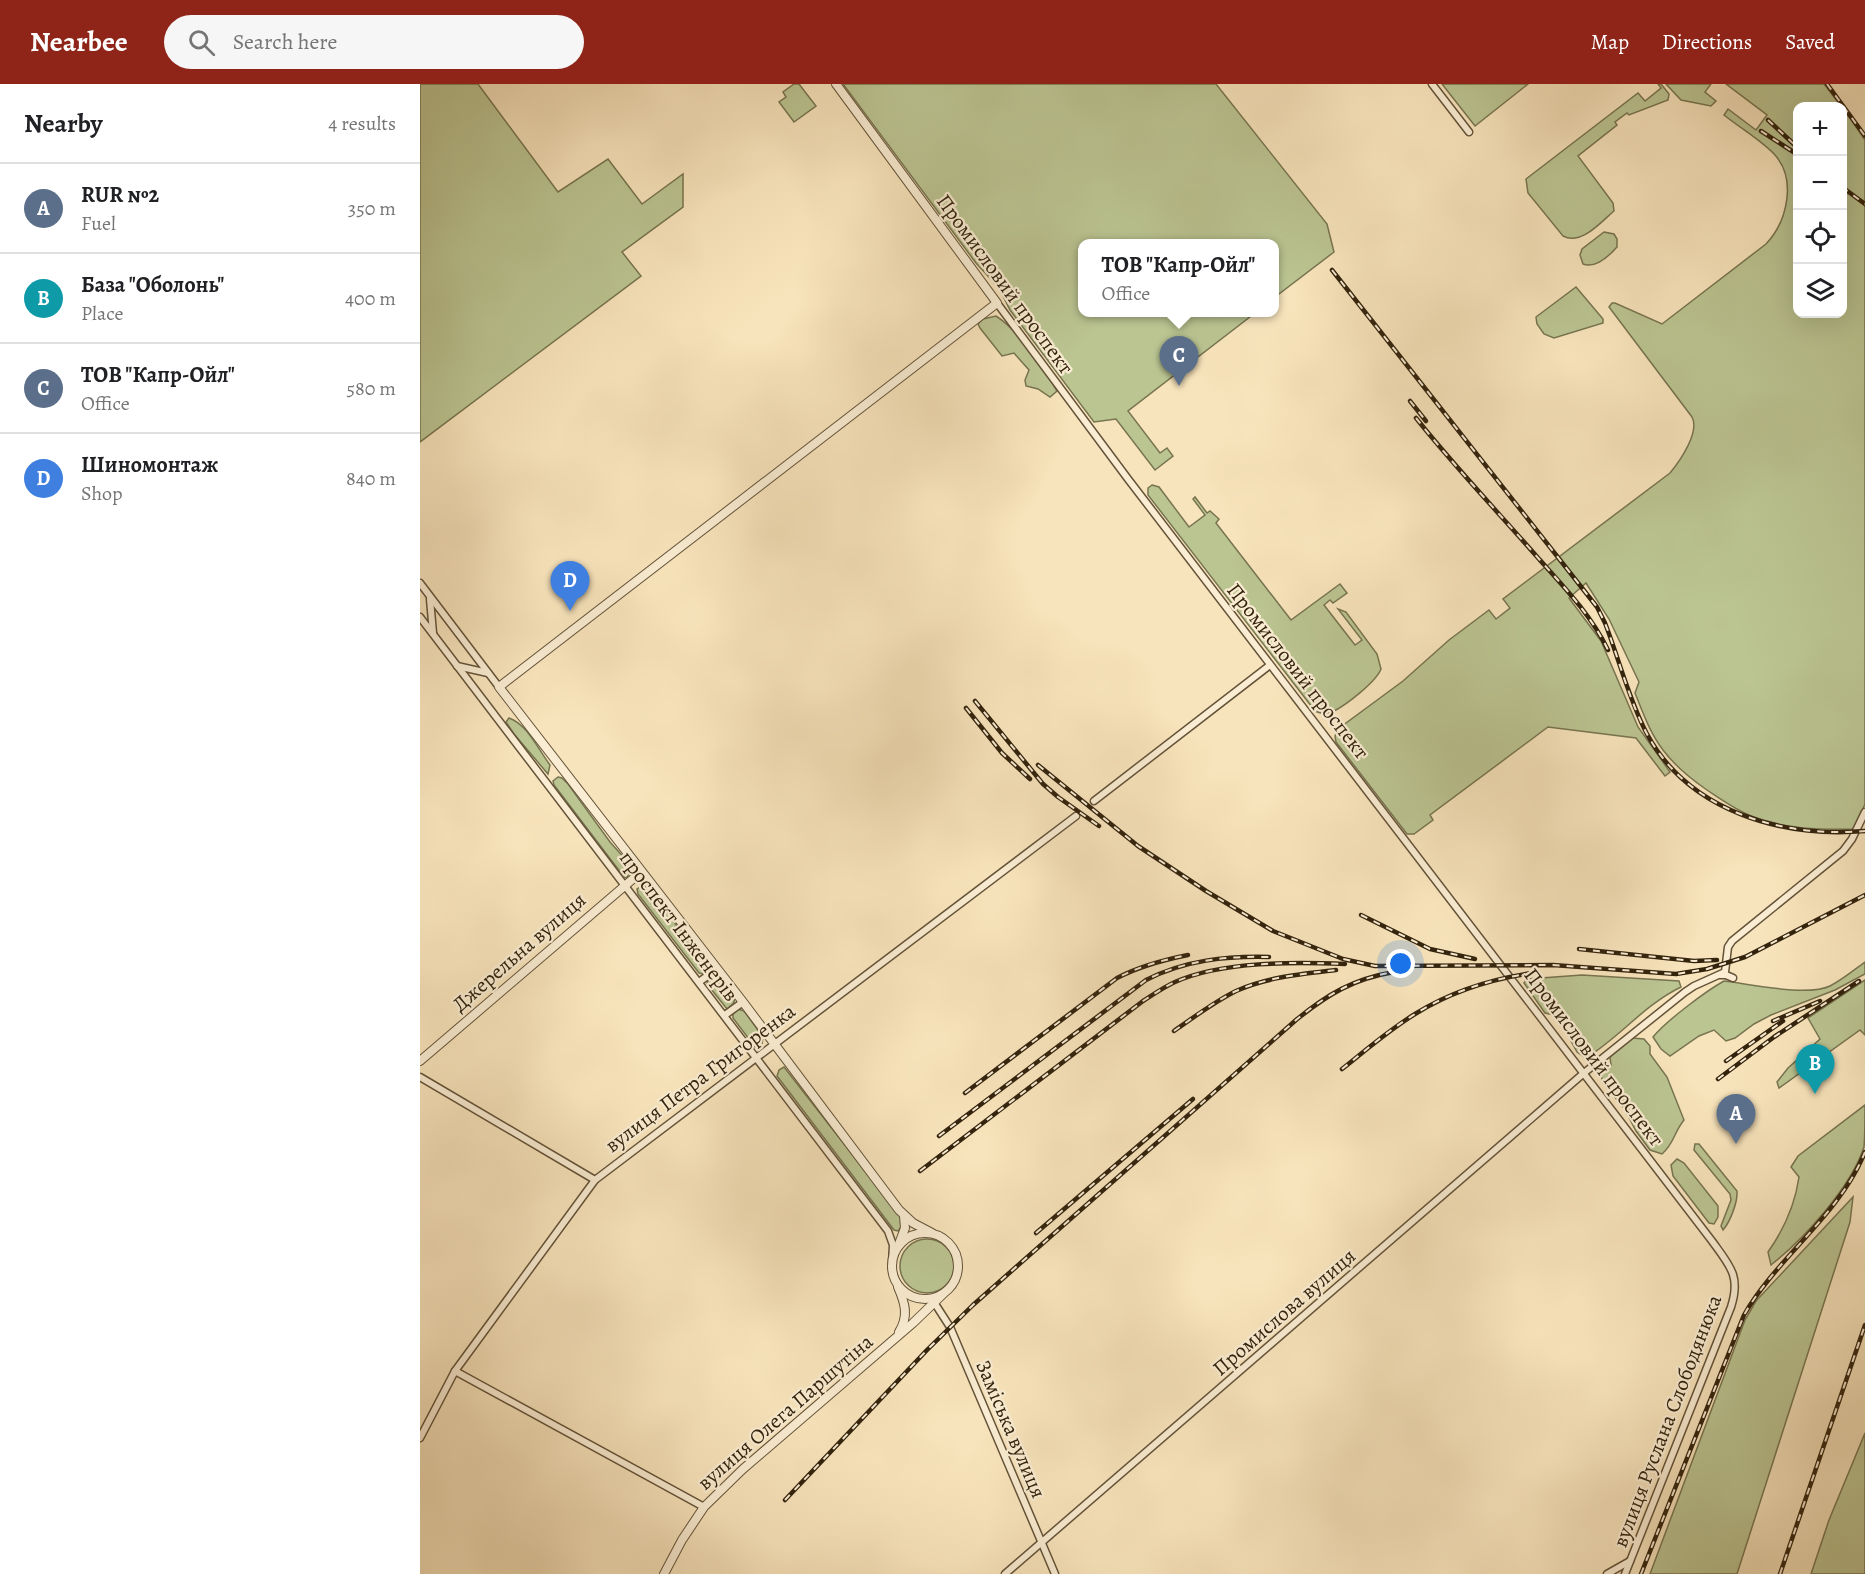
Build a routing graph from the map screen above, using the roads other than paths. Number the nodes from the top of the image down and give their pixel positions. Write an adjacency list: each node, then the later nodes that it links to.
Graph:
1 (836, 84): 4 (street, Промисловий проспект)
2 (1431, 84): 3 (street)
3 (1469, 132)
4 (997, 303): 9 (street, Промисловий проспект); 12 (street)
5 (420, 583): 6 (street)
6 (430, 595): 8 (street); 11 (street)
7 (420, 617): 8 (street, проспект Інженерів)
8 (434, 635): 10 (street, проспект Інженерів)
9 (1270, 665): 13 (street); 27 (street, Промисловий проспект)
10 (456, 666): 11 (street); 17 (street, проспект Інженерів)
11 (489, 673): 12 (street)
12 (499, 687): 16 (street, проспект Інженерів)
13 (1094, 801)
14 (1865, 812): 19 (street)
15 (1076, 816): 24 (street, вулиця Петра Григоренка)
16 (642, 872): 17 (street, Джерельна вулиця); 18 (street, проспект Інженерів)
17 (625, 885): 21 (street, проспект Інженерів); 26 (street, Джерельна вулиця)
18 (717, 969): 21 (street); 22 (street, проспект Інженерів)
19 (1720, 975): 20 (street); 27 (street, Промислова вулиця)
20 (1733, 978)
21 (699, 982): 23 (street, проспект Інженерів)
22 (743, 1002): 23 (street); 24 (street, проспект Інженерів)
23 (725, 1015): 25 (street, проспект Інженерів)
24 (774, 1043): 25 (street, вулиця Петра Григоренка); 30 (street, проспект Інженерів)
25 (756, 1056): 29 (street, вулиця Петра Григоренка); 33 (street, проспект Інженерів)
26 (420, 1061)
27 (1584, 1073): 34 (street, Промисловий проспект); 41 (street, Промислова вулиця)
28 (420, 1077): 29 (street)
29 (595, 1179): 38 (street, вулиця Петра Григоренка)
30 (904, 1216): 31 (street, проспект Інженерів); 32 (street)
31 (932, 1233): 32 (street); 36 (street)
32 (897, 1247): 33 (street)
33 (892, 1264): 35 (street)
34 (1735, 1278): 42 (street, вулиця Руслана Слободянюка)
35 (896, 1282): 36 (street); 37 (street, вулиця Олега Паршутіна)
36 (934, 1300): 37 (street, вулиця Олега Паршутіна); 41 (street, Заміська вулиця)
37 (893, 1341): 40 (street, вулиця Олега Паршутіна)
38 (455, 1371): 39 (street, вулиця Петра Григоренка); 40 (street)
39 (420, 1438)
40 (704, 1507): 43 (street, вулиця Олега Паршутіна)
41 (1042, 1542): 44 (street, Промислова вулиця); 45 (street, Заміська вулиця)
42 (1630, 1560): 46 (street); 47 (street, вулиця Руслана Слободянюка)
43 (664, 1574)
44 (1005, 1574)
45 (1055, 1574)
46 (1607, 1574)
47 (1625, 1574)

